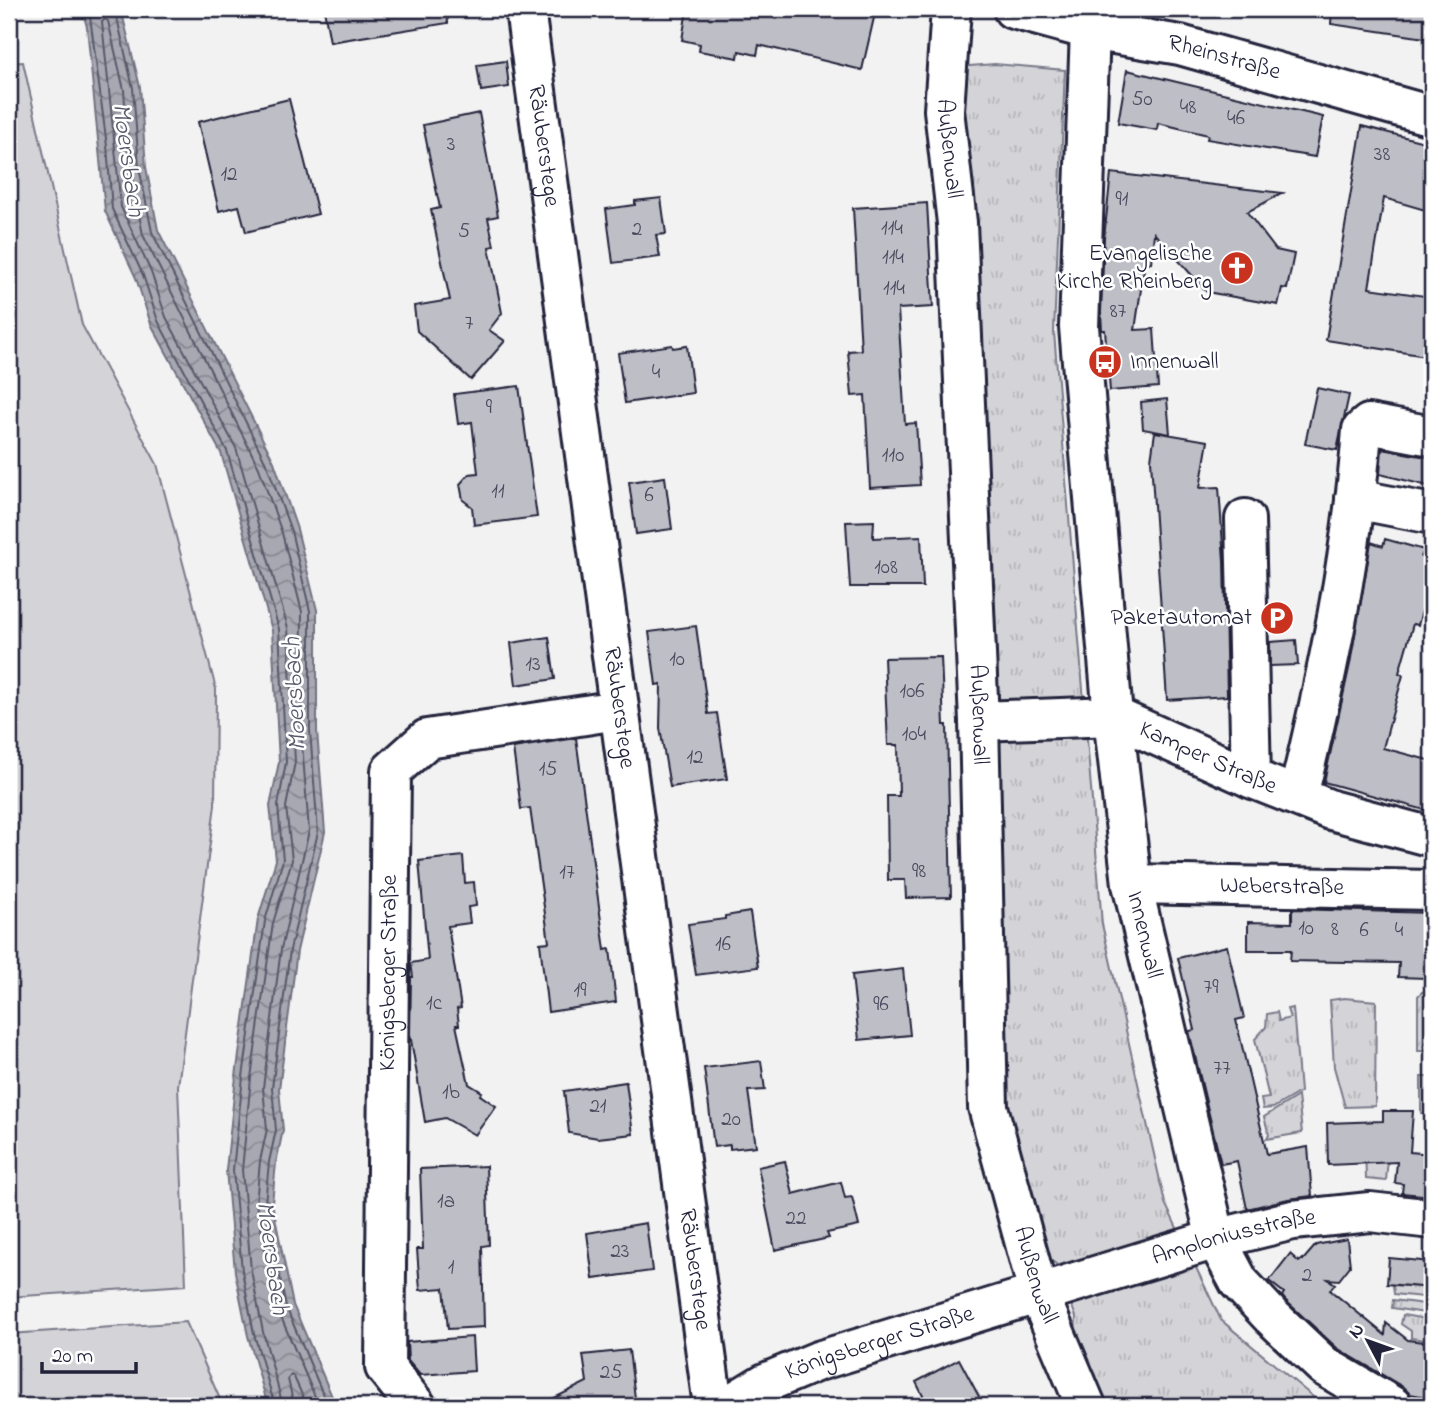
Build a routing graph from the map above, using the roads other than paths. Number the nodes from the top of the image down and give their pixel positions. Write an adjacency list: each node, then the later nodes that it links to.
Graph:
1 (525, 9): 10 (street, Räuberstege)
2 (951, 9): 12 (street, Außenwall)
3 (1013, 9): 4 (street, Rheinstraße)
4 (1100, 19): 5 (street, Rheinstraße); 11 (street, Innenwall)
5 (1432, 116)
6 (1432, 436): 7 (street)
7 (1355, 499): 8 (street); 14 (street)
8 (1432, 514)
9 (1245, 519): 13 (street)
10 (618, 710): 21 (street, Königsberger Straße); 22 (street, Räuberstege)
11 (1113, 716): 12 (street, Kamper Straße); 13 (street, Kamper Straße); 16 (street, Innenwall)
12 (979, 721): 20 (street, Außenwall)
13 (1251, 778): 14 (street, Kamper Straße)
14 (1298, 796): 15 (street, Kamper Straße)
15 (1432, 837)
16 (1132, 884): 17 (street, Weberstraße); 19 (street, Innenwall)
17 (1432, 890)
18 (1432, 1219): 19 (street, Amploniusstraße)
19 (1216, 1239): 20 (street, Amploniusstraße); 25 (street, Innenwall)
20 (1040, 1295): 23 (street, Königsberger Straße); 24 (street, Außenwall)
21 (416, 1406)
22 (713, 1406)
23 (727, 1406)
24 (1086, 1406)
25 (1392, 1406)

